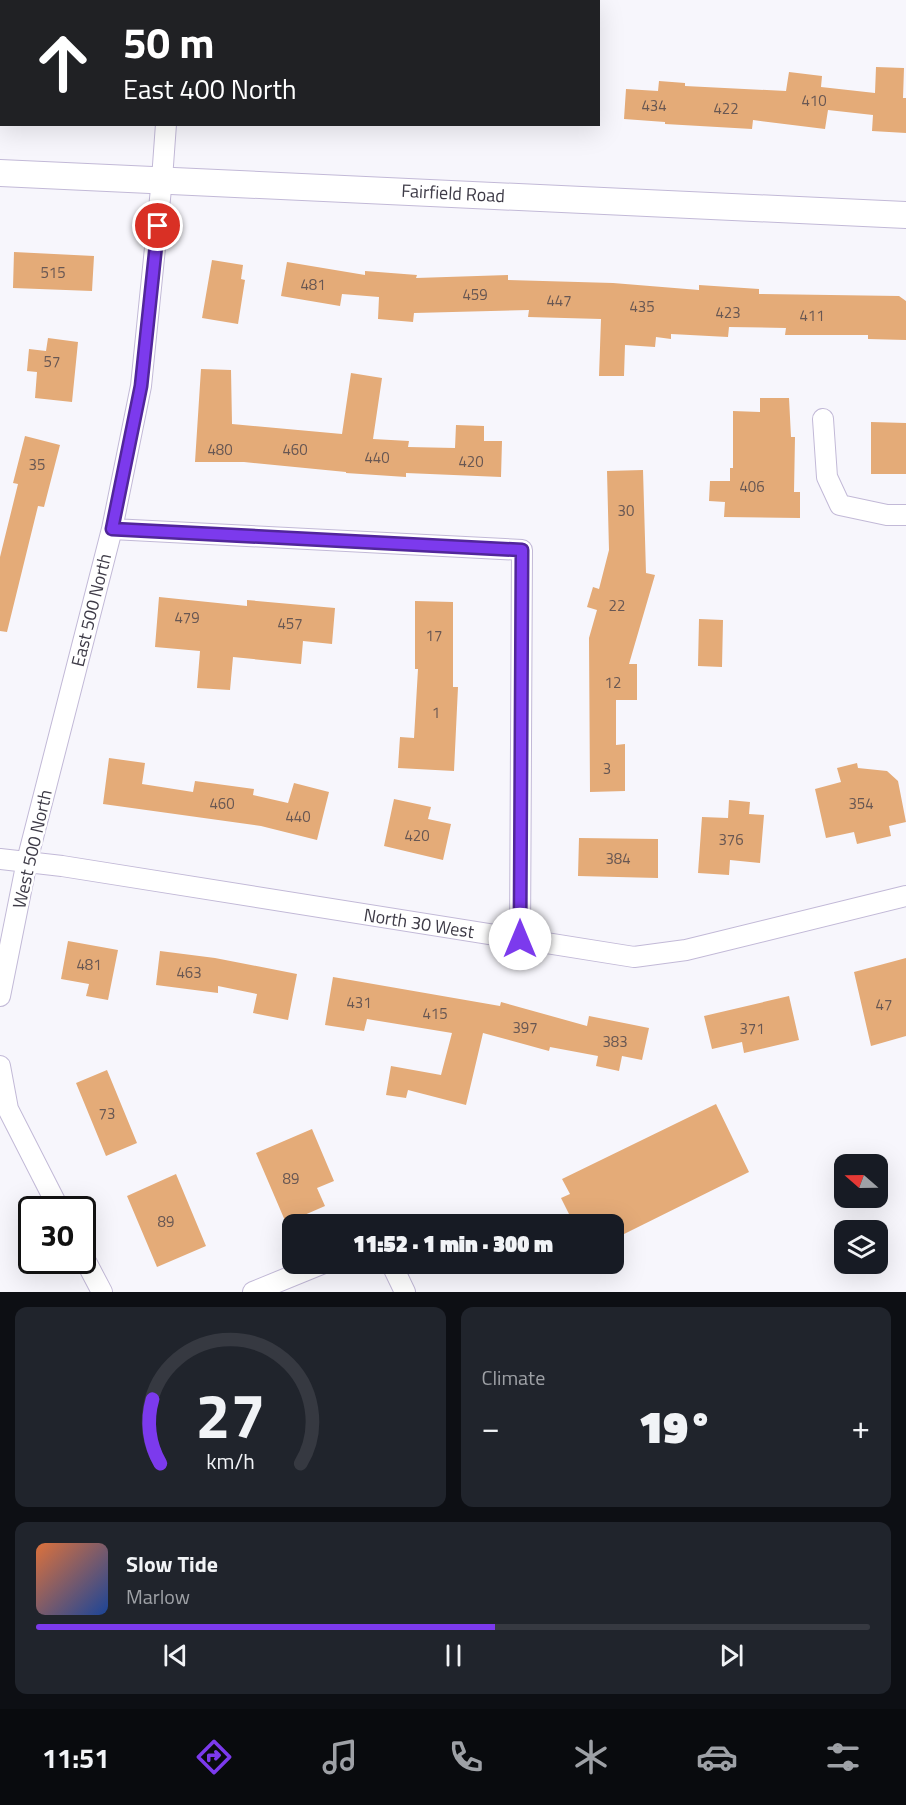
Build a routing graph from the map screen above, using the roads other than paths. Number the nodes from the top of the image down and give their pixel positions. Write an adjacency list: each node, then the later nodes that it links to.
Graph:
1 (166, 126): 3 (street, East 500 North)
2 (0, 173): 3 (street, Fairfield Road)
3 (162, 180): 4 (street, Fairfield Road); 7 (street, East 500 North)
4 (906, 215)
5 (823, 418): 6 (street)
6 (906, 515)
7 (112, 529): 8 (street, East 500 North); 12 (street)
8 (68, 703): 10 (street, West 500 North)
9 (0, 859): 10 (street, North 30 West)
10 (27, 861): 12 (street, North 30 West); 13 (street, West 500 North)
11 (906, 896): 12 (street, North 30 West)
12 (520, 939)
13 (0, 996)
14 (0, 1066): 15 (street)
15 (52, 1196)
16 (93, 1274): 19 (street)
17 (297, 1274): 20 (street)
18 (396, 1274): 21 (street)
19 (102, 1292)
20 (253, 1292)
21 (405, 1292)

